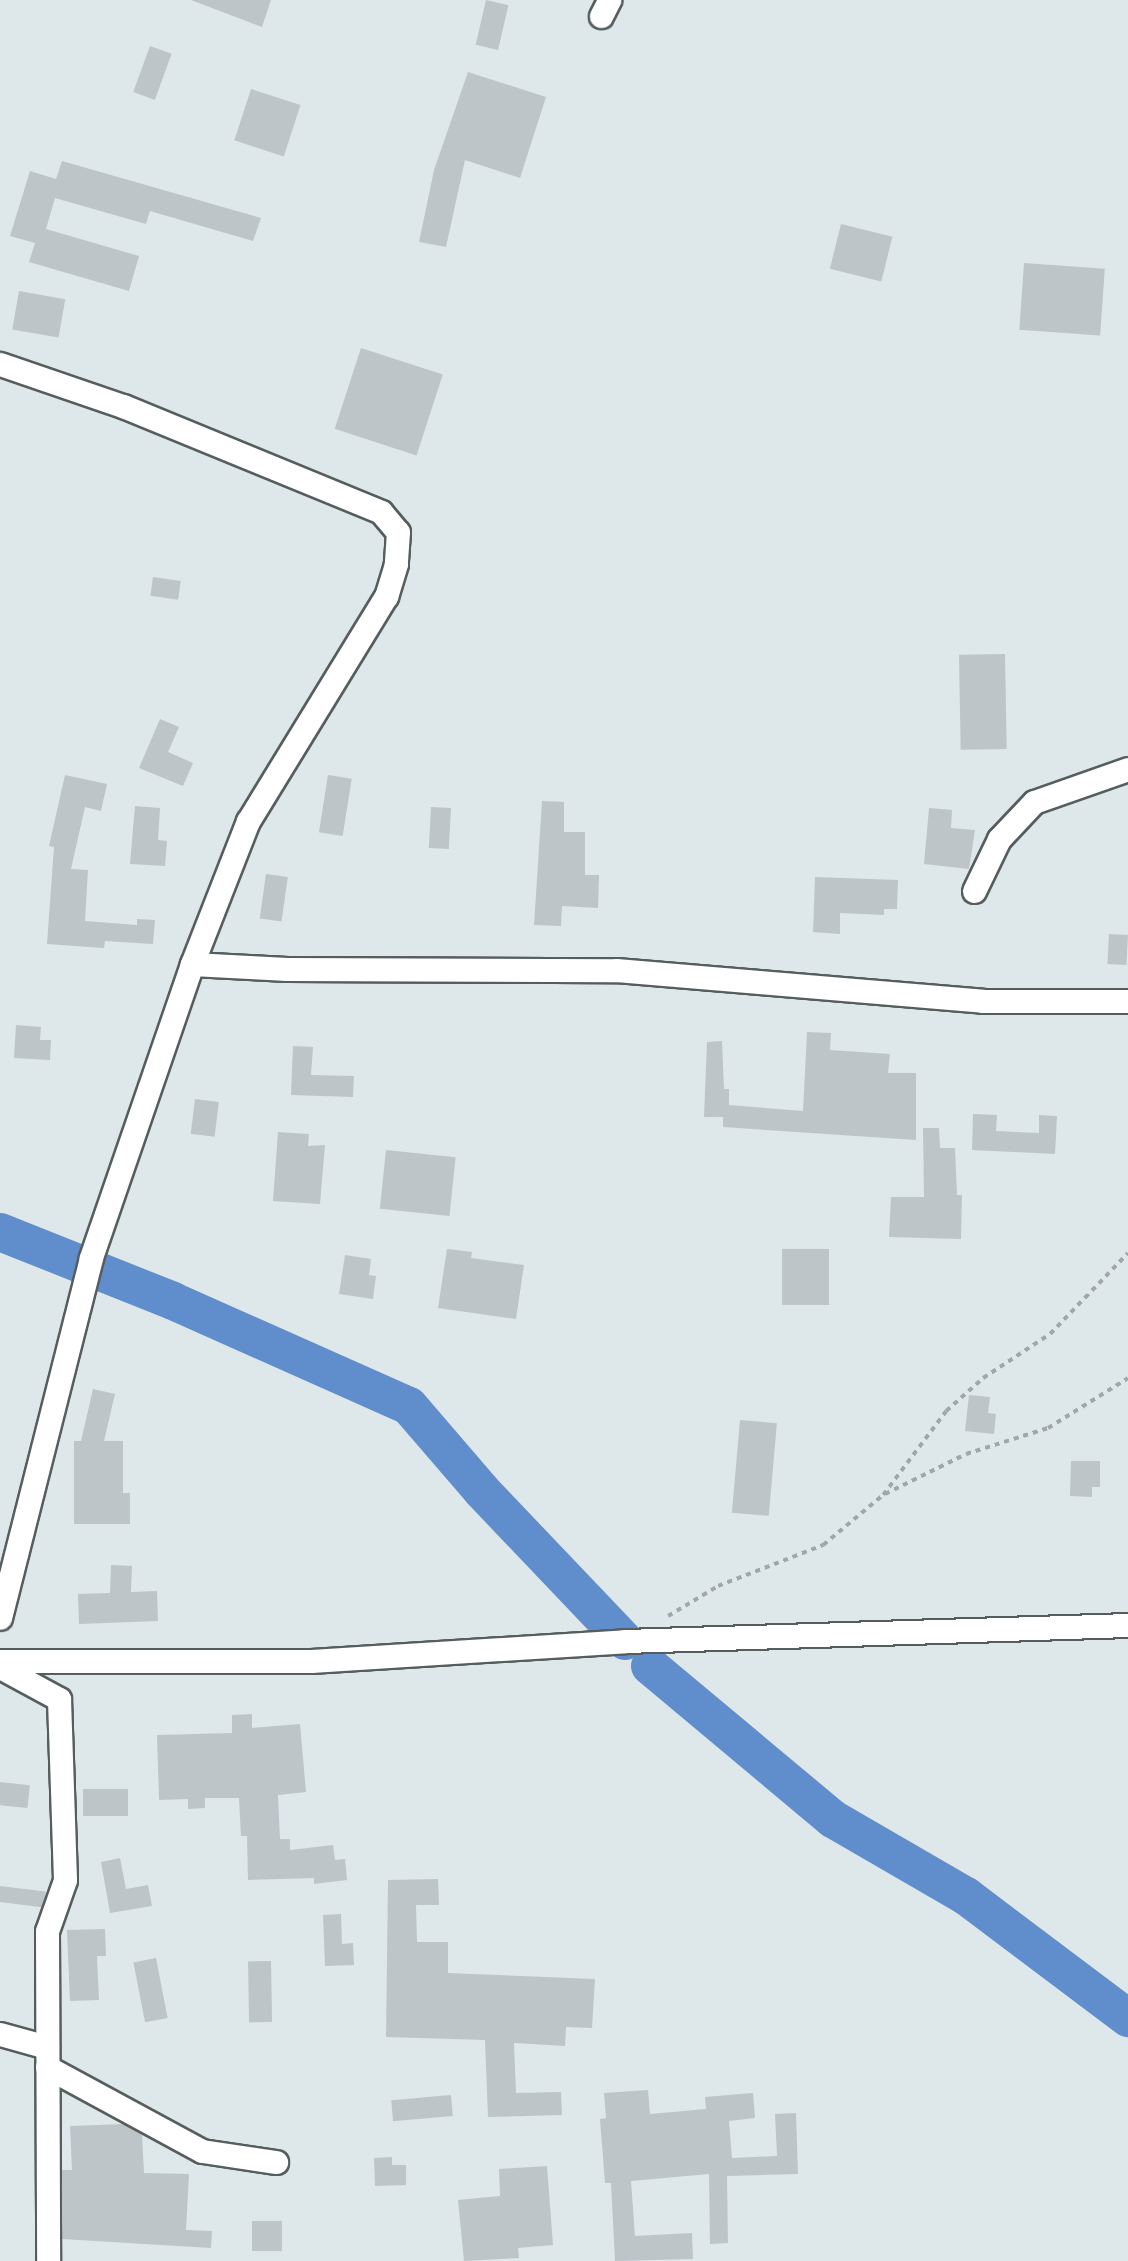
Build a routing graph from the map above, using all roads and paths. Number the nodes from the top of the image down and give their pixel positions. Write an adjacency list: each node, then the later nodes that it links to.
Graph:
1 (0, 363): 4 (street)
2 (1128, 769): 3 (street)
3 (974, 891)
4 (192, 964): 5 (street); 9 (street)
5 (1128, 1002)
6 (1128, 1253): 8 (path)
7 (1128, 1378): 8 (path)
8 (883, 1495): 10 (path)
9 (0, 1618)
10 (656, 1623)
11 (1128, 1625): 12 (street)
12 (0, 1661)
13 (0, 1667): 15 (street)
14 (0, 2034): 15 (street)
15 (47, 2057): 16 (street); 17 (street)
16 (276, 2162)
17 (48, 2261)

